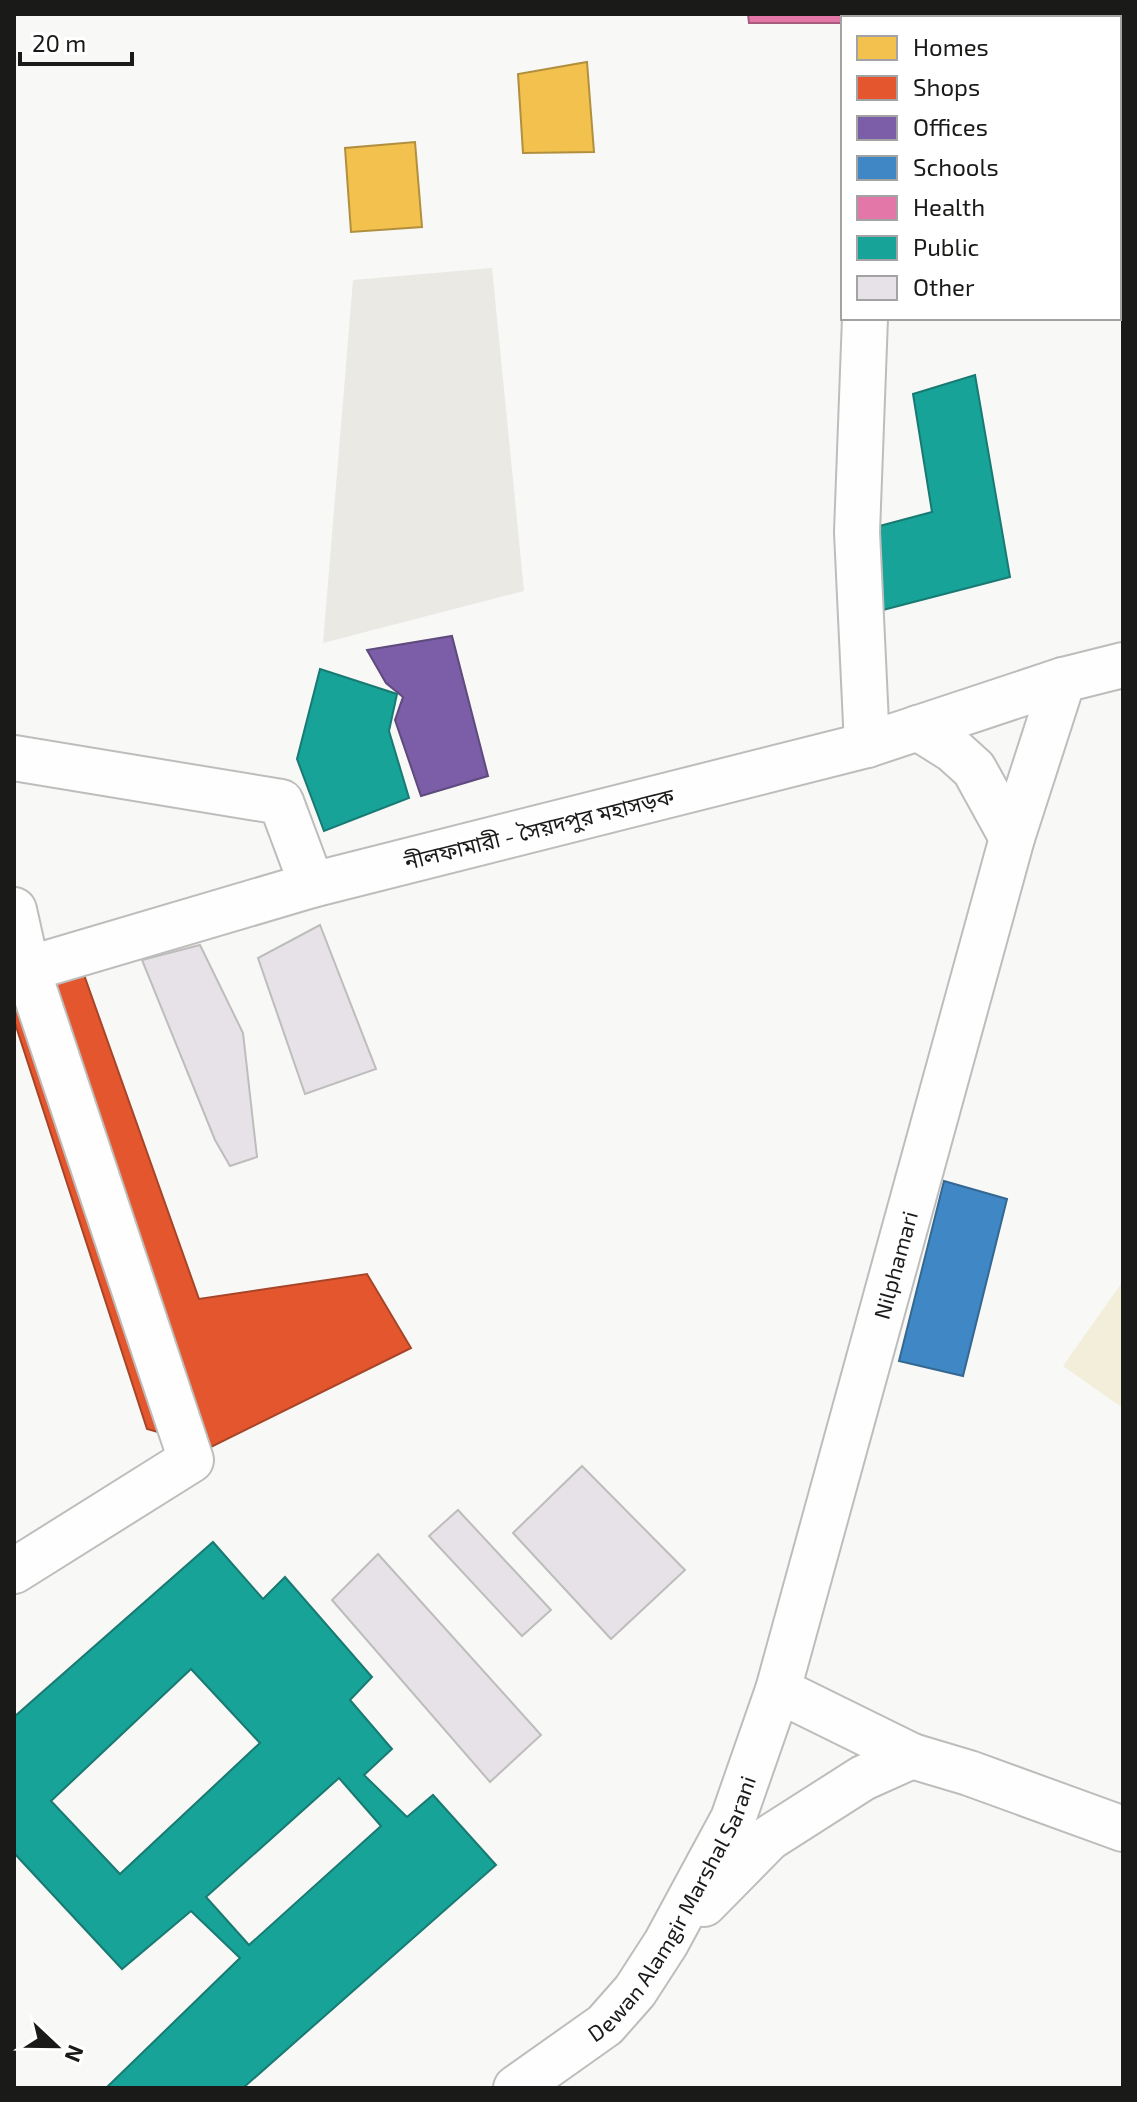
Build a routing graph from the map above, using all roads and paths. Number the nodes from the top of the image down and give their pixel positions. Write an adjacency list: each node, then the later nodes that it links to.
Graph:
1 (865, 320): 5 (street)
2 (1123, 665): 3 (street, নীলফামারী - সৈয়দপুর মহাসড়ক)
3 (1063, 680): 4 (street, নীলফামারী - সৈয়দপুর মহাসড়ক); 7 (street, Nilphamari)
4 (918, 728): 5 (street, নীলফামারী - সৈয়দপুর মহাসড়ক); 7 (street)
5 (867, 745): 8 (street, নীলফামারী - সৈয়দপুর মহাসড়ক)
6 (14, 758): 8 (street)
7 (1012, 838): 12 (street, Nilphamari)
8 (312, 885): 10 (street, নীলফামারী - সৈয়দপুর মহাসড়ক)
9 (14, 910): 10 (street)
10 (20, 970): 11 (street)
11 (14, 1571)
12 (778, 1690): 13 (street); 15 (street, Dewan Alamgir Marshal Sarani)
13 (912, 1756): 14 (street); 15 (street)
14 (1123, 1829)
15 (666, 1943): 16 (street, Dewan Alamgir Marshal Sarani)
16 (516, 2088)

